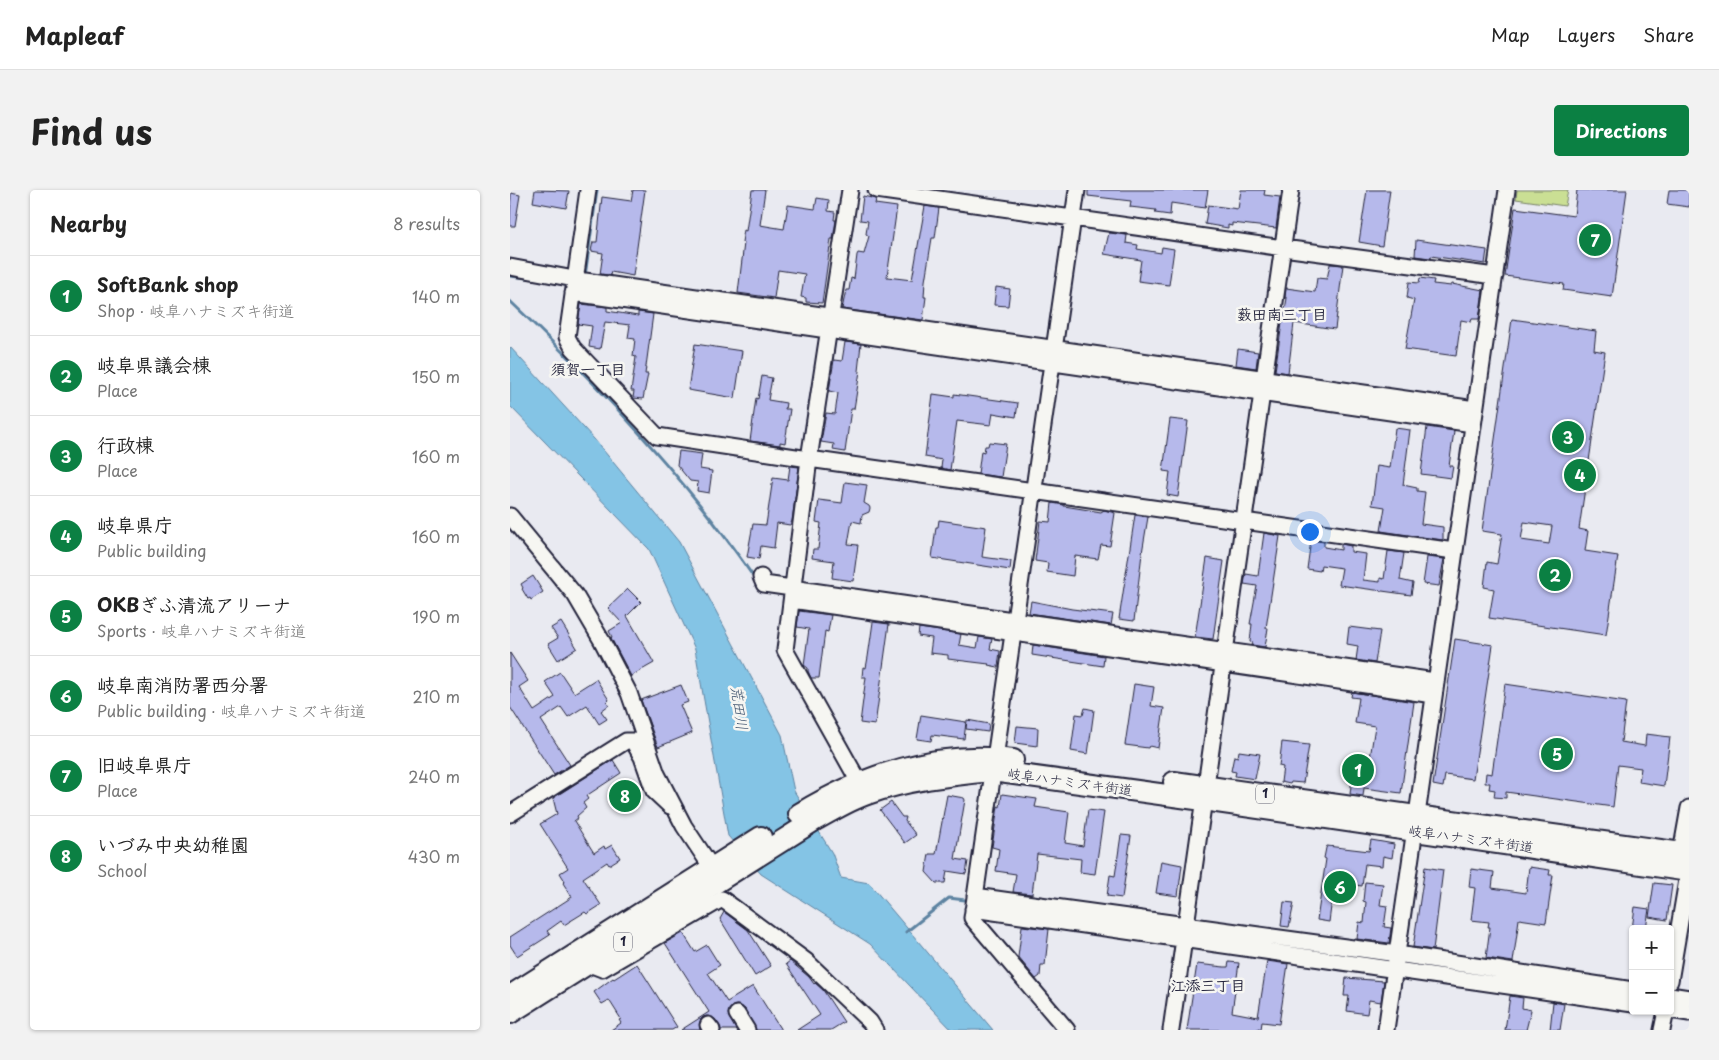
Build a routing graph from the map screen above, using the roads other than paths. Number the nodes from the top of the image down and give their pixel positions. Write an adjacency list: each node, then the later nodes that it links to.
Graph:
1 (588, 190): 11 (street)
2 (850, 190): 12 (street)
3 (876, 190): 7 (street)
4 (1077, 190): 7 (street)
5 (1291, 190): 8 (street)
6 (1507, 190): 10 (street)
7 (1073, 218): 8 (street); 13 (street)
8 (1283, 248): 10 (street); 14 (street)
9 (510, 267): 11 (street)
10 (1495, 276): 16 (street)
11 (574, 286): 12 (street); 17 (street)
12 (830, 324): 13 (street); 17 (street)
13 (1053, 356): 14 (street); 15 (street); 18 (street)
14 (1263, 377): 15 (street); 16 (street)
15 (1261, 393): 16 (street); 20 (street)
16 (1474, 417): 21 (street)
17 (809, 459): 18 (street); 23 (street)
18 (1034, 491): 20 (street); 24 (street)
19 (510, 516): 32 (street)
20 (1243, 521): 21 (street); 25 (street)
21 (1454, 551): 26 (street)
22 (761, 577): 23 (street)
23 (792, 594): 24 (street); 28 (street)
24 (1014, 625): 25 (street); 27 (street)
25 (1223, 657): 26 (street); 29 (street)
26 (1434, 688): 33 (street)
27 (993, 764): 28 (main road, 岐阜ハナミズキ街道 / 1); 29 (main road, 岐阜ハナミズキ街道 / 1); 36 (street)
28 (852, 791): 35 (main road, 岐阜ハナミズキ街道 / 1)
29 (1204, 793): 33 (main road, 岐阜ハナミズキ街道 / 1); 37 (street)
30 (1689, 808): 34 (street)
31 (510, 814): 32 (street)
32 (678, 814): 35 (street)
33 (1415, 823): 34 (main road, 岐阜ハナミズキ街道 / 1); 38 (street)
34 (1687, 863): 41 (street)
35 (724, 869): 39 (main road, 岐阜ハナミズキ街道 / 1); 43 (main road, 岐阜ハナミズキ街道 / 1)
36 (974, 903): 37 (street); 54 (street)
37 (1185, 932): 38 (street); 40 (street); 55 (street)
38 (1397, 954): 40 (street); 42 (street)
39 (589, 964): 48 (main road, 岐阜ハナミズキ街道 / 1); 52 (street)
40 (1394, 970): 46 (street); 56 (street)
41 (1672, 970)
42 (1629, 989)
43 (510, 996)
44 (1674, 996): 45 (street)
45 (1689, 998)
46 (1629, 1003)
47 (1674, 1011): 49 (street)
48 (510, 1013)
49 (1689, 1013)
50 (736, 1014): 53 (street)
51 (1665, 1015): 57 (street)
52 (868, 1027)
53 (747, 1030)
54 (1067, 1030)
55 (1171, 1030)
56 (1386, 1030)
57 (1662, 1030)

